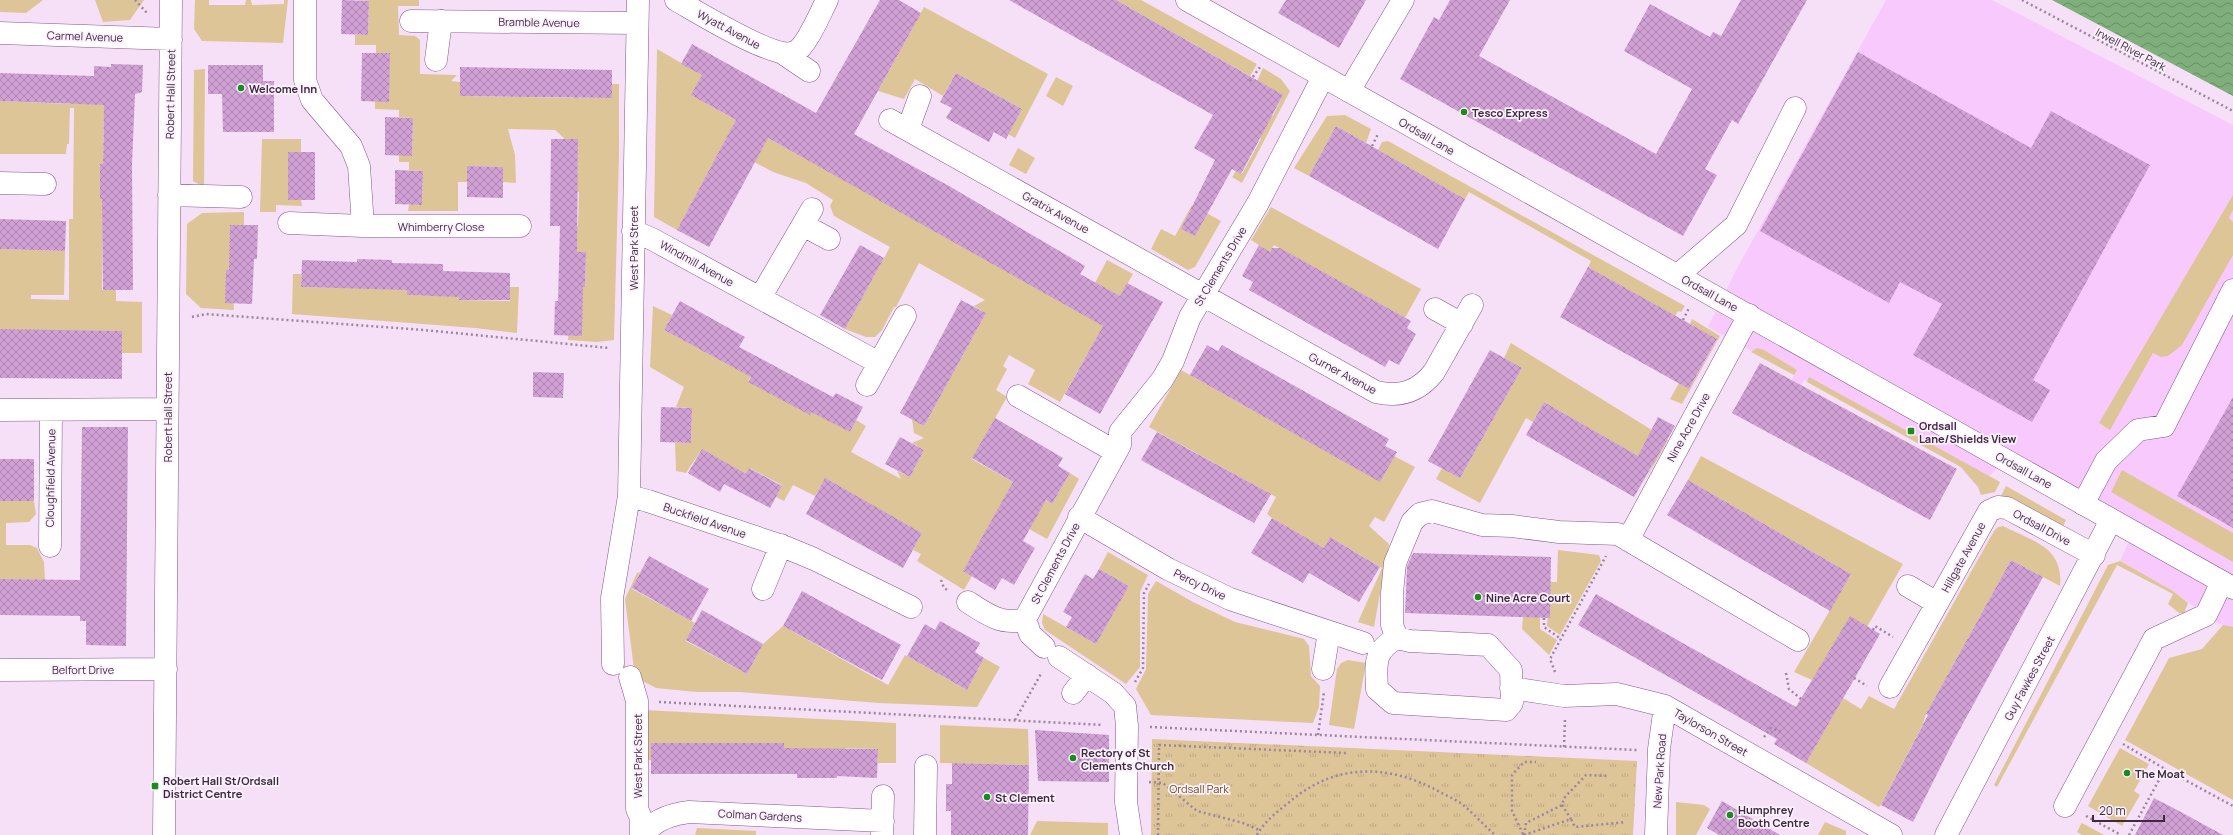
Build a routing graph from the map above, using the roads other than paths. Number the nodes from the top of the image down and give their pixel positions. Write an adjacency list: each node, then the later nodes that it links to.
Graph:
1 (171, 0): 12 (street, Robert Hall Street)
2 (305, 0): 25 (street)
3 (638, 0): 10 (street, West Park Street)
4 (676, 0): 13 (street, Wyatt Avenue)
5 (827, 0): 13 (street)
6 (1187, 0): 16 (street, Ordsall Lane)
7 (1403, 0): 17 (street)
8 (412, 21): 9 (street, Bramble Avenue)
9 (441, 21): 10 (street, Bramble Avenue); 14 (street)
10 (637, 23): 27 (street, West Park Street)
11 (0, 32): 12 (street, Carmel Avenue)
12 (171, 39): 22 (street, Robert Hall Street)
13 (784, 54): 15 (street, Wyatt Avenue)
14 (436, 60)
15 (810, 71)
16 (1323, 77): 17 (street, Ordsall Lane); 31 (street, St Clements Drive)
17 (1350, 91): 29 (street, Ordsall Lane)
18 (920, 96): 31 (street, Gratrix Avenue)
19 (1795, 108): 29 (street)
20 (0, 183): 21 (street)
21 (45, 184)
22 (169, 195): 23 (street); 41 (street, Robert Hall Street)
23 (241, 197)
24 (289, 223): 25 (street, Whimberry Close)
25 (363, 226): 26 (street, Whimberry Close)
26 (520, 226)
27 (633, 231): 32 (street, Windmill Avenue); 45 (street, West Park Street)
28 (829, 239): 32 (street)
29 (1678, 275): 35 (street, Ordsall Lane)
30 (2233, 290): 46 (street)
31 (1203, 295): 37 (street, Gurner Avenue); 44 (street, St Clements Drive)
32 (760, 298): 38 (street, Windmill Avenue)
33 (1472, 305): 37 (street, Gurner Avenue)
34 (1435, 309): 37 (street)
35 (1750, 315): 46 (street, Ordsall Lane); 50 (street, Nine Acre Drive)
36 (905, 316): 38 (street)
37 (1462, 324)
38 (879, 364): 39 (street)
39 (867, 385)
40 (1018, 396): 44 (street)
41 (167, 409): 43 (street); 65 (street, Robert Hall Street)
42 (0, 410): 43 (street)
43 (51, 411): 51 (street, Cloughfield Avenue)
44 (1116, 452): 48 (street, St Clements Drive)
45 (629, 496): 52 (street, Buckfield Avenue); 78 (street, West Park Street)
46 (2083, 504): 49 (street, Ordsall Lane)
47 (1989, 511): 53 (street, Ordsall Drive); 58 (street, Hillgate Avenue)
48 (1079, 517): 60 (street, St Clements Drive); 61 (street, Percy Drive)
49 (2111, 520): 53 (street, Guy Fawkes Street); 54 (street, Ordsall Lane)
50 (1623, 537): 62 (street); 63 (street)
51 (50, 546)
52 (781, 546): 56 (street); 59 (street, Buckfield Avenue)
53 (2094, 555): 84 (street, Guy Fawkes Street)
54 (2228, 585): 75 (street)
55 (1908, 586): 58 (street, Hillgate Avenue)
56 (763, 589)
57 (968, 602): 60 (street)
58 (1938, 603): 69 (street, Hillgate Avenue)
59 (911, 608)
60 (1025, 619): 67 (street)
61 (1329, 632): 64 (street, Percy Drive); 68 (street)
62 (1398, 638): 70 (street); 70 (street)
63 (1798, 640)
64 (1363, 643)
65 (166, 669): 66 (street, Belfort Drive); 77 (street, Robert Hall Street)
66 (0, 670)
67 (1087, 675): 71 (street); 81 (street)
68 (1323, 679)
69 (1890, 687)
70 (1511, 688): 72 (street, Taylorson Street)
71 (1073, 693)
72 (1666, 706): 82 (street, New Park Road); 83 (street, Taylorson Street)
73 (926, 766): 80 (street)
74 (883, 796): 76 (street, Colman Gardens)
75 (2073, 810)
76 (882, 828): 79 (street, Colman Gardens)
77 (164, 835)
78 (641, 835)
79 (644, 835)
80 (925, 835)
81 (1131, 835)
82 (1656, 835)
83 (1891, 835)
84 (1946, 835)

